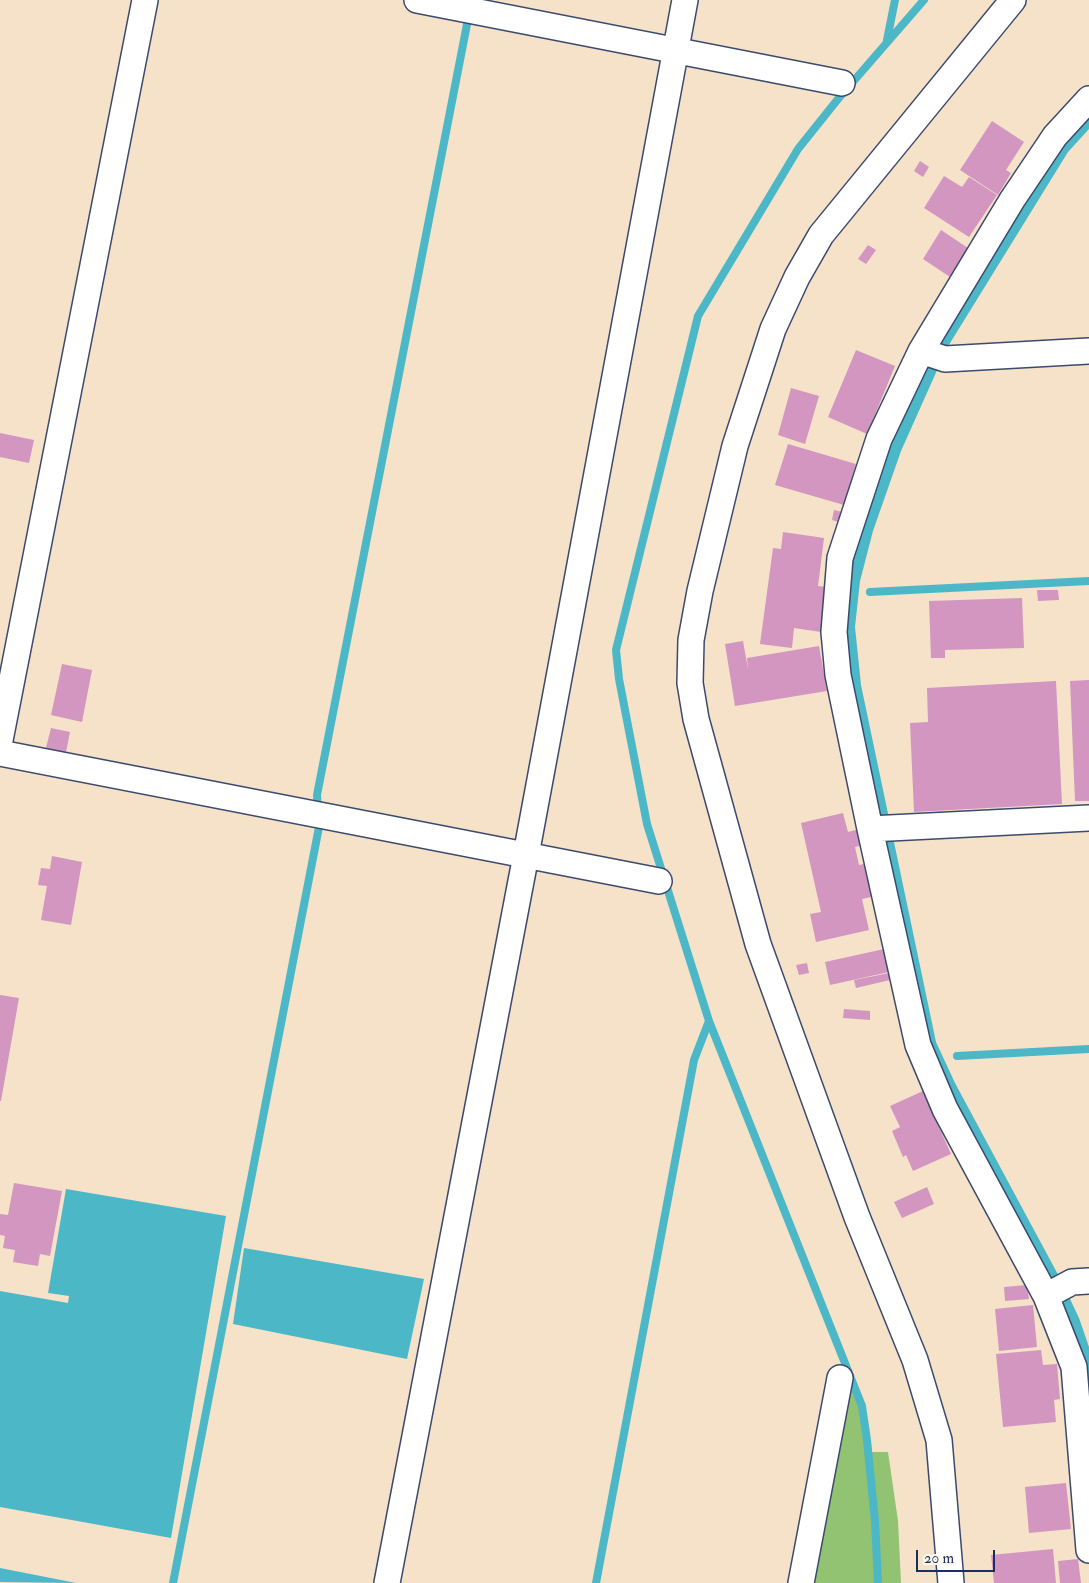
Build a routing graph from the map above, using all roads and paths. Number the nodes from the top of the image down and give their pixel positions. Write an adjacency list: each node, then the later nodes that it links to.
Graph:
1 (145, 0): 10 (street)
2 (417, 0): 5 (street)
3 (685, 0): 5 (street)
4 (1013, 0): 21 (street)
5 (675, 51): 6 (street); 14 (street)
6 (842, 82)
7 (1089, 99): 9 (street)
8 (1089, 351): 9 (street)
9 (932, 354): 13 (street)
10 (0, 740)
11 (0, 754): 14 (street)
12 (1089, 818): 13 (street)
13 (881, 829): 16 (street)
14 (526, 856): 15 (street); 19 (street)
15 (659, 882)
16 (1065, 1288): 18 (street)
17 (840, 1378): 20 (street)
18 (1089, 1550)
19 (387, 1583)
20 (801, 1583)
21 (951, 1583)

